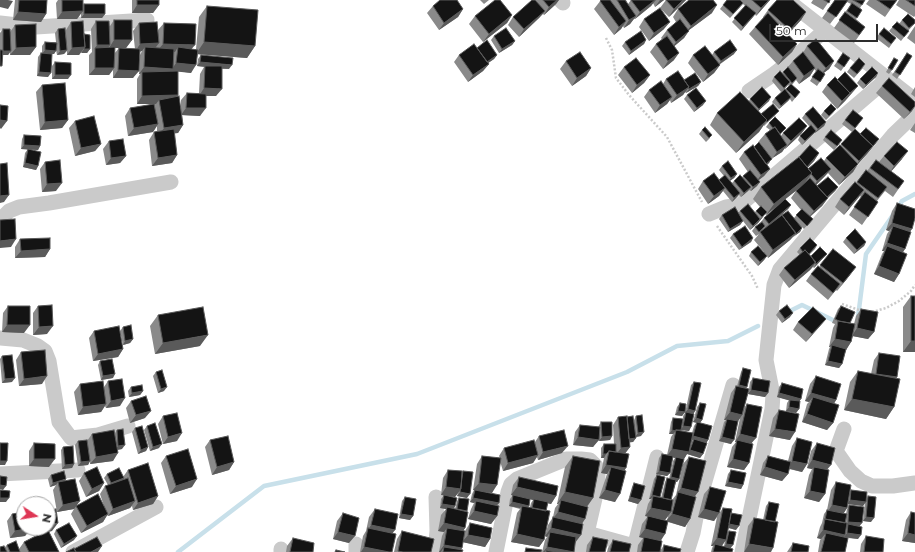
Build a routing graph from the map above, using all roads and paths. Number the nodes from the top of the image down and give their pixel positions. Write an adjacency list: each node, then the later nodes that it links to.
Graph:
1 (787, 0): 4 (street)
2 (148, 20): 3 (street)
3 (0, 23)
4 (825, 30): 6 (street); 7 (street)
5 (606, 38): 11 (path)
6 (887, 79): 8 (street); 11 (street)
7 (749, 91)
8 (915, 100)
9 (915, 114): 15 (street)
10 (171, 182): 12 (street)
11 (709, 214): 15 (path)
12 (0, 220)
13 (915, 285): 14 (path)
14 (842, 304)
15 (771, 314): 33 (street)
16 (0, 338): 18 (street)
17 (732, 385): 32 (street)
18 (128, 426)
19 (844, 429): 23 (street)
20 (657, 457): 27 (street)
21 (78, 470): 22 (street)
22 (0, 474)
23 (915, 483)
24 (436, 497): 29 (street)
25 (156, 507): 28 (street)
26 (587, 533): 27 (street); 30 (street); 31 (street)
27 (634, 549)
28 (73, 552)
29 (435, 552)
30 (496, 552)
31 (580, 552)
32 (687, 552)
33 (742, 552)

